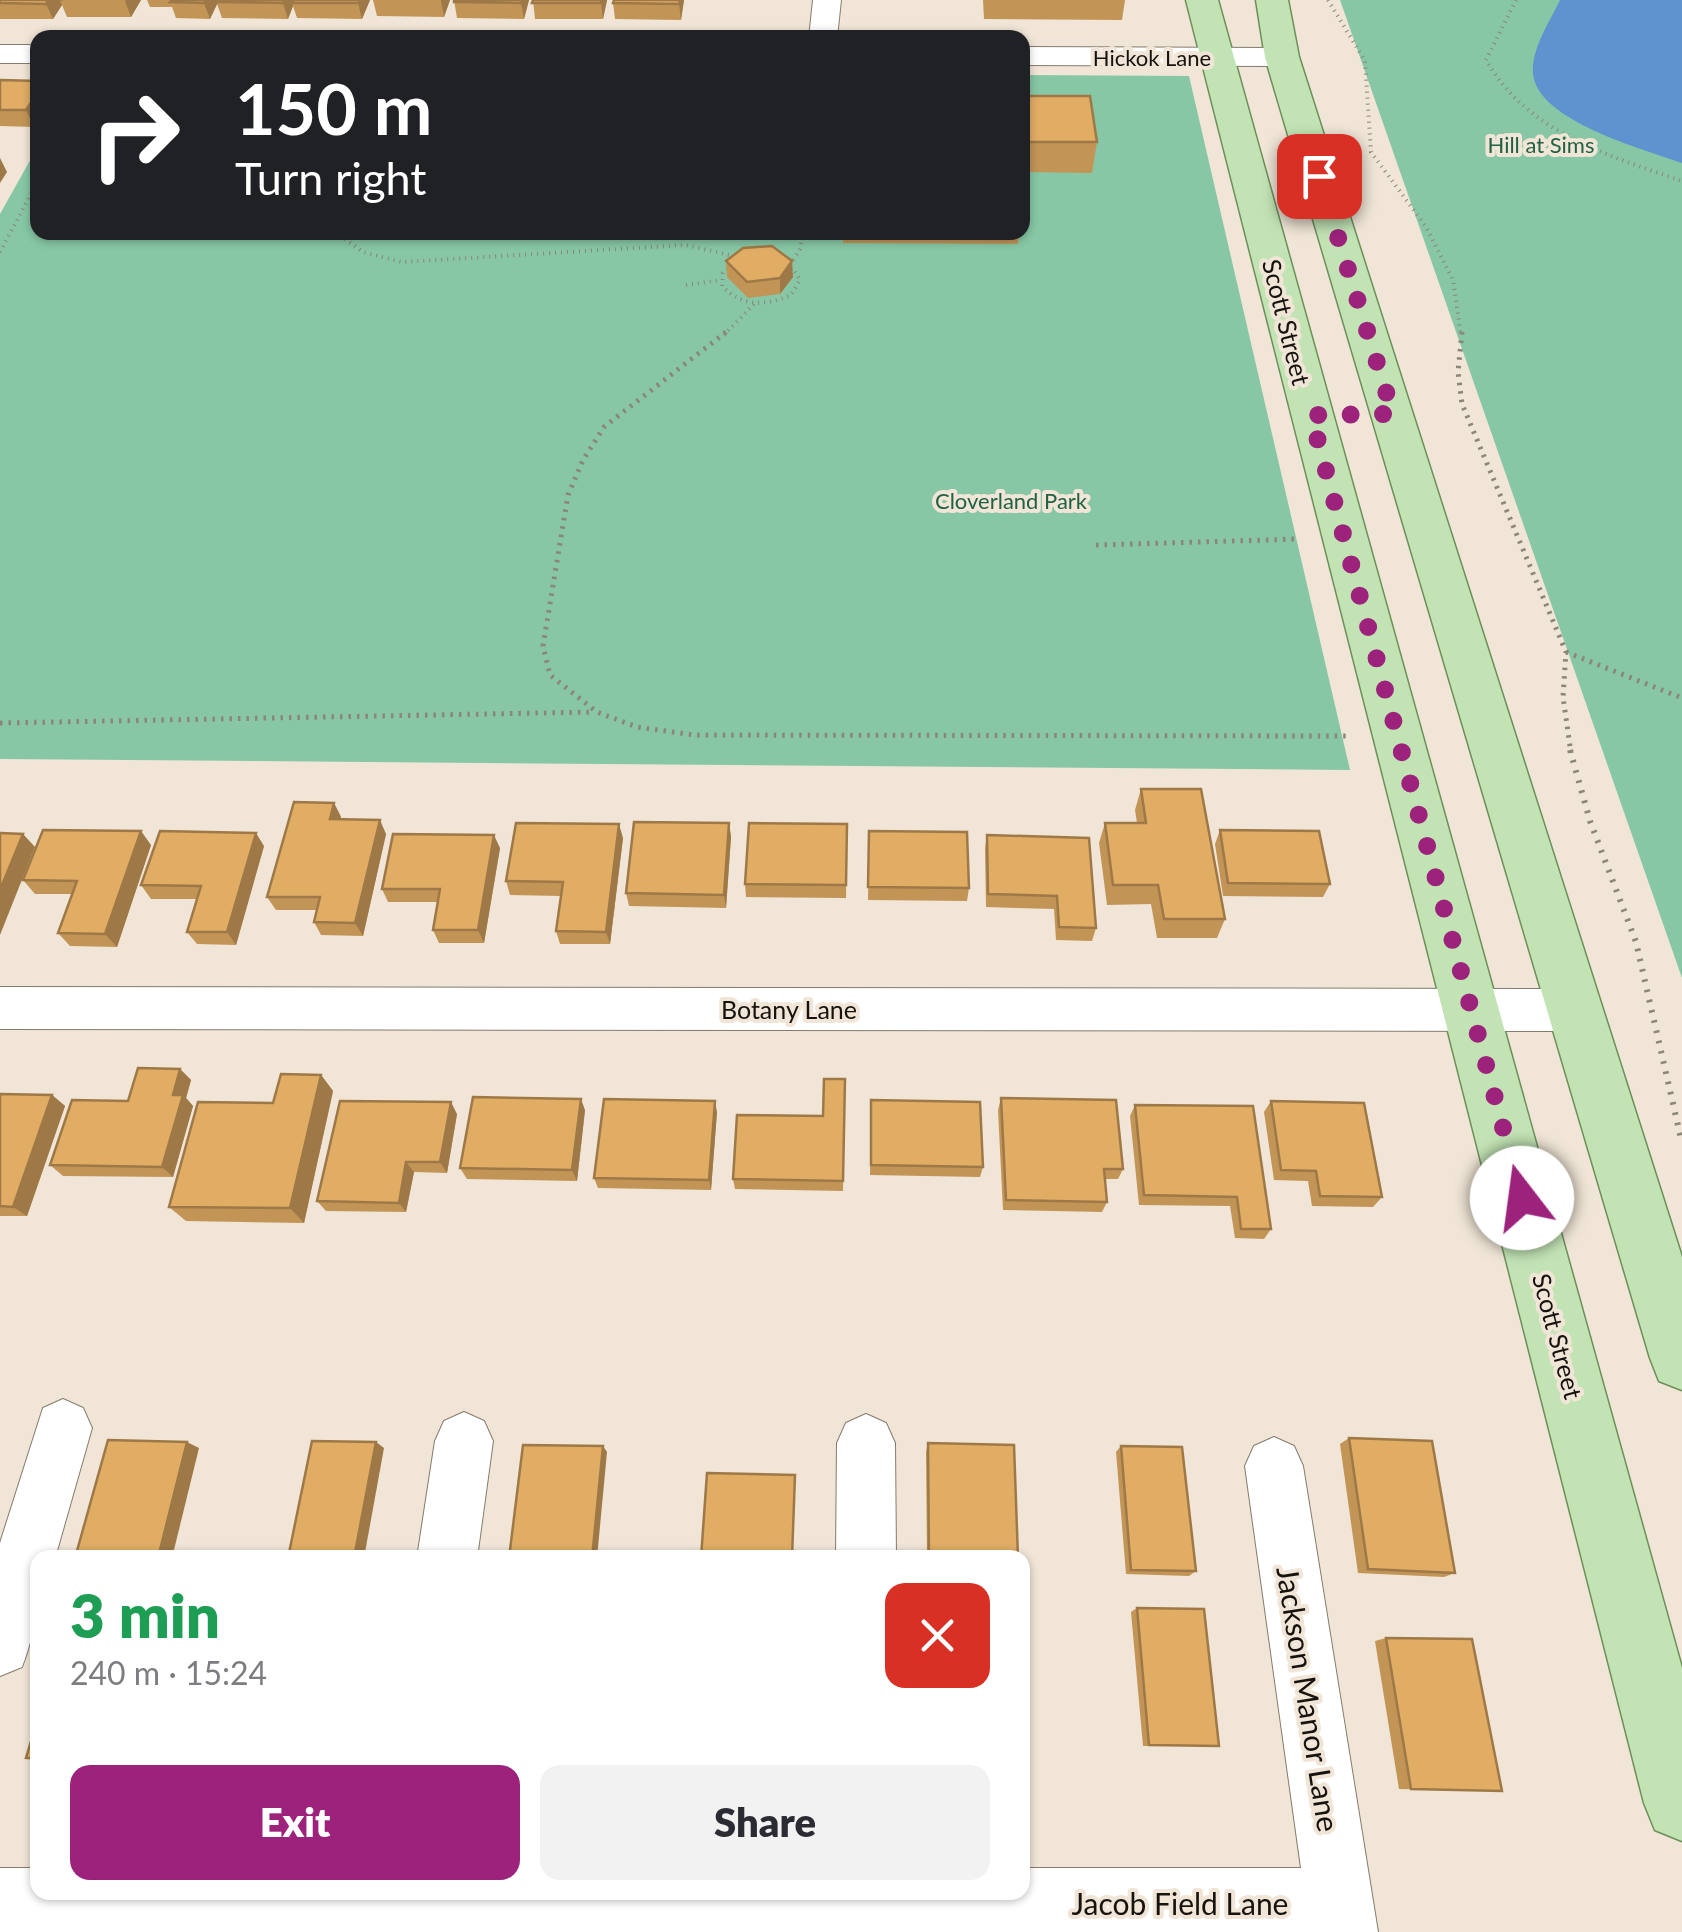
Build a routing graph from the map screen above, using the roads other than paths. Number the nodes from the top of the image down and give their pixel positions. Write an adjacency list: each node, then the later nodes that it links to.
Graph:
1 (827, 0): 4 (street)
2 (1202, 0): 8 (main road, Scott Street)
3 (1272, 0): 9 (main road)
4 (824, 30)
5 (0, 54): 6 (street)
6 (30, 54)
7 (1030, 56): 8 (street, Hickok Lane)
8 (1219, 57): 9 (street, Hickok Lane); 11 (main road, Scott Street)
9 (1282, 57): 10 (main road)
10 (1393, 414): 11 (main road); 14 (main road)
11 (1311, 415): 13 (main road, Scott Street)
12 (0, 1008): 13 (street, Botany Lane)
13 (1471, 1009): 14 (street, Botany Lane); 23 (main road, Scott Street)
14 (1578, 1010): 15 (main road)
15 (1682, 1358)
16 (63, 1428): 22 (street)
17 (464, 1440): 20 (street)
18 (866, 1443): 21 (street)
19 (1274, 1466): 29 (street, Jackson Manor Lane)
20 (448, 1550)
21 (866, 1550)
22 (0, 1645)
23 (1682, 1803)
24 (0, 1900): 25 (street, Jacob Field Lane)
25 (30, 1900)
26 (422, 1900): 28 (street, Jacob Field Lane)
27 (867, 1909): 28 (street, Jacob Field Lane); 29 (street, Jacob Field Lane)
28 (555, 1917)
29 (1342, 1917)

